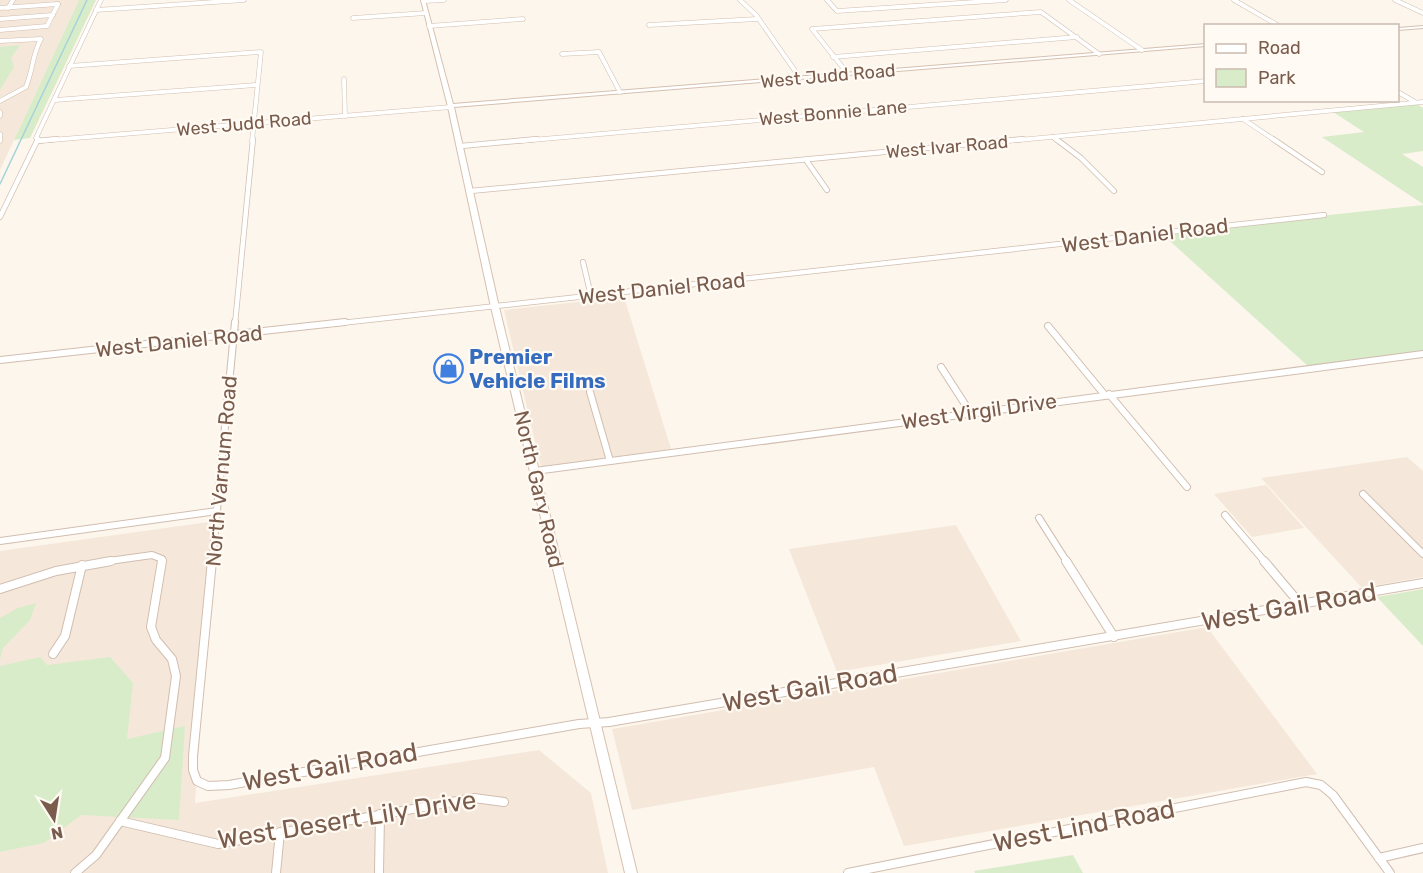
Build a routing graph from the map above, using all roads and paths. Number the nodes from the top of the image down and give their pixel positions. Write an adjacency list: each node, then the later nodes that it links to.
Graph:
1 (13, 0): 13 (street)
2 (101, 0): 14 (street)
3 (244, 0): 14 (street)
4 (444, 0): 11 (street)
5 (740, 0): 21 (street)
6 (827, 0): 7 (street)
7 (1006, 0)
8 (1069, 0): 31 (street)
9 (1234, 0): 22 (street)
10 (1395, 0): 15 (street)
11 (423, 1): 16 (street, North Gary Road)
12 (0, 8): 13 (street)
13 (8, 8): 17 (street)
14 (96, 10): 35 (street)
15 (1423, 13)
16 (426, 14): 18 (street); 24 (street, North Gary Road)
17 (53, 15): 19 (street); 27 (street)
18 (353, 18)
19 (0, 19)
20 (524, 19): 24 (street)
21 (757, 19): 23 (street); 37 (street)
22 (1276, 24)
23 (649, 25)
24 (429, 26): 47 (street, North Gary Road)
25 (1423, 27): 26 (street)
26 (1399, 29)
27 (0, 30)
28 (1077, 38): 33 (street); 34 (street); 34 (street)
29 (0, 41): 44 (street)
30 (1204, 45): 31 (street, West Judd Road)
31 (1142, 50): 33 (street, West Judd Road)
32 (562, 54): 41 (street)
33 (1099, 54): 36 (street, West Judd Road)
34 (833, 57): 36 (street)
35 (69, 66): 40 (street, North Varnum Road); 43 (street)
36 (848, 74): 37 (street, West Judd Road)
37 (800, 78): 41 (street, West Judd Road)
38 (344, 79): 48 (street)
39 (1204, 81): 55 (street, West Bonnie Lane)
40 (257, 85): 43 (street); 50 (street, North Varnum Road)
41 (620, 92): 47 (street, West Judd Road)
42 (1399, 93): 45 (street)
43 (55, 100): 54 (street)
44 (0, 101)
45 (1417, 103): 46 (street, West Ivar Road); 49 (street, West Ivar Road)
46 (1423, 104)
47 (451, 107): 48 (street, West Judd Road); 55 (street, North Gary Road)
48 (345, 116): 50 (street, West Judd Road)
49 (1243, 119): 52 (street, West Ivar Road); 57 (street)
50 (252, 123): 54 (street, West Judd Road); 67 (street, North Varnum Road)
51 (0, 134): 53 (street)
52 (1053, 137): 56 (street, West Ivar Road); 60 (street)
53 (0, 141)
54 (39, 141): 62 (street)
55 (460, 146): 59 (street, North Gary Road)
56 (806, 160): 58 (street); 59 (street, West Ivar Road)
57 (1322, 172)
58 (827, 190)
59 (470, 191): 65 (street, North Gary Road)
60 (1114, 191)
61 (1324, 215): 64 (street, West Daniel Road)
62 (0, 217)
63 (583, 262): 64 (street)
64 (591, 296): 65 (street, West Daniel Road)
65 (495, 307): 67 (street, West Daniel Road); 75 (street, North Gary Road)
66 (1048, 326): 72 (street)
67 (233, 335): 69 (street, West Daniel Road); 78 (street, North Varnum Road)
68 (1423, 354): 72 (street, West Virgil Drive)
69 (0, 360)
70 (941, 367): 73 (street)
71 (590, 392): 74 (street)
72 (1107, 394): 73 (street, West Virgil Drive); 76 (street)
73 (970, 412): 74 (street, West Virgil Drive)
74 (610, 461): 75 (street, West Virgil Drive)
75 (535, 471): 89 (street, North Gary Road)
76 (1187, 488)
77 (1363, 494): 82 (street)
78 (217, 511): 81 (street); 90 (street, North Varnum Road)
79 (1225, 514): 86 (street)
80 (1039, 518): 87 (street)
81 (0, 541)
82 (1423, 554)
83 (82, 565): 85 (street); 88 (street); 93 (street)
84 (1423, 584): 86 (street, West Gail Road)
85 (0, 589)
86 (1301, 605): 87 (street, West Gail Road)
87 (1114, 637): 89 (street, West Gail Road)
88 (53, 654)
89 (595, 723): 90 (street, West Gail Road); 100 (street, North Gary Road)
90 (197, 782)
91 (504, 802): 92 (street, West Desert Lily Drive)
92 (380, 814): 94 (street, West Desert Lily Drive); 99 (street)
93 (120, 821): 94 (street, West Desert Lily Drive); 97 (street)
94 (280, 832): 98 (street)
95 (1423, 848): 96 (street)
96 (1379, 858): 101 (street, West Lind Road); 102 (street)
97 (75, 873)
98 (276, 873)
99 (379, 873)
100 (631, 873)
101 (848, 873)
102 (1390, 873)

